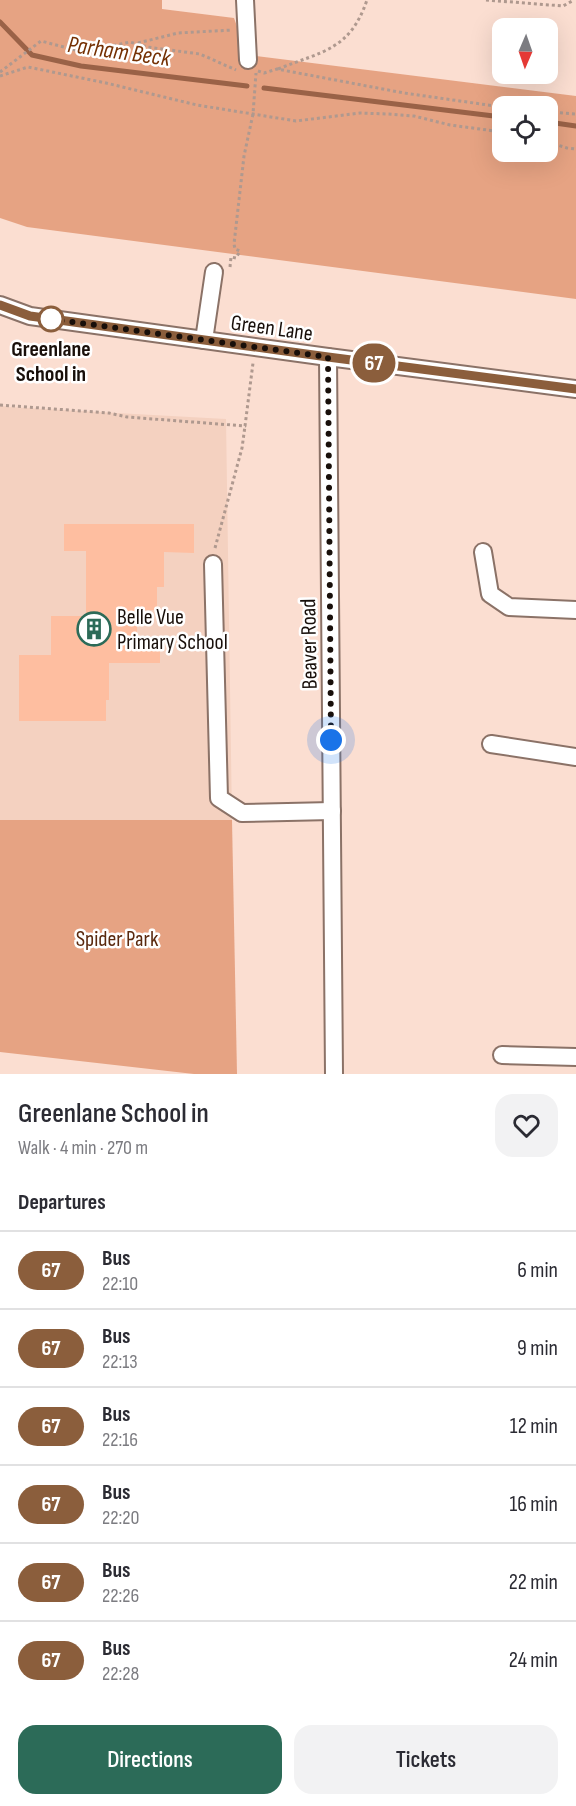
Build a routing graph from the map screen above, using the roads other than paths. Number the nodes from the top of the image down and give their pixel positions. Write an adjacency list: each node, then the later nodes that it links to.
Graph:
1 (245, 0): 2 (street)
2 (252, 65)
3 (222, 271): 5 (street)
4 (0, 305): 5 (street, Green Lane)
5 (204, 340): 6 (street, Green Lane)
6 (328, 357): 7 (street, Green Lane); 13 (street, Beaver Road)
7 (576, 389)
8 (483, 552): 10 (street)
9 (213, 564): 13 (street)
10 (576, 610)
11 (491, 744): 12 (street)
12 (576, 757)
13 (332, 811): 16 (street, Beaver Road)
14 (502, 1055): 15 (street)
15 (576, 1057)
16 (334, 1074)

